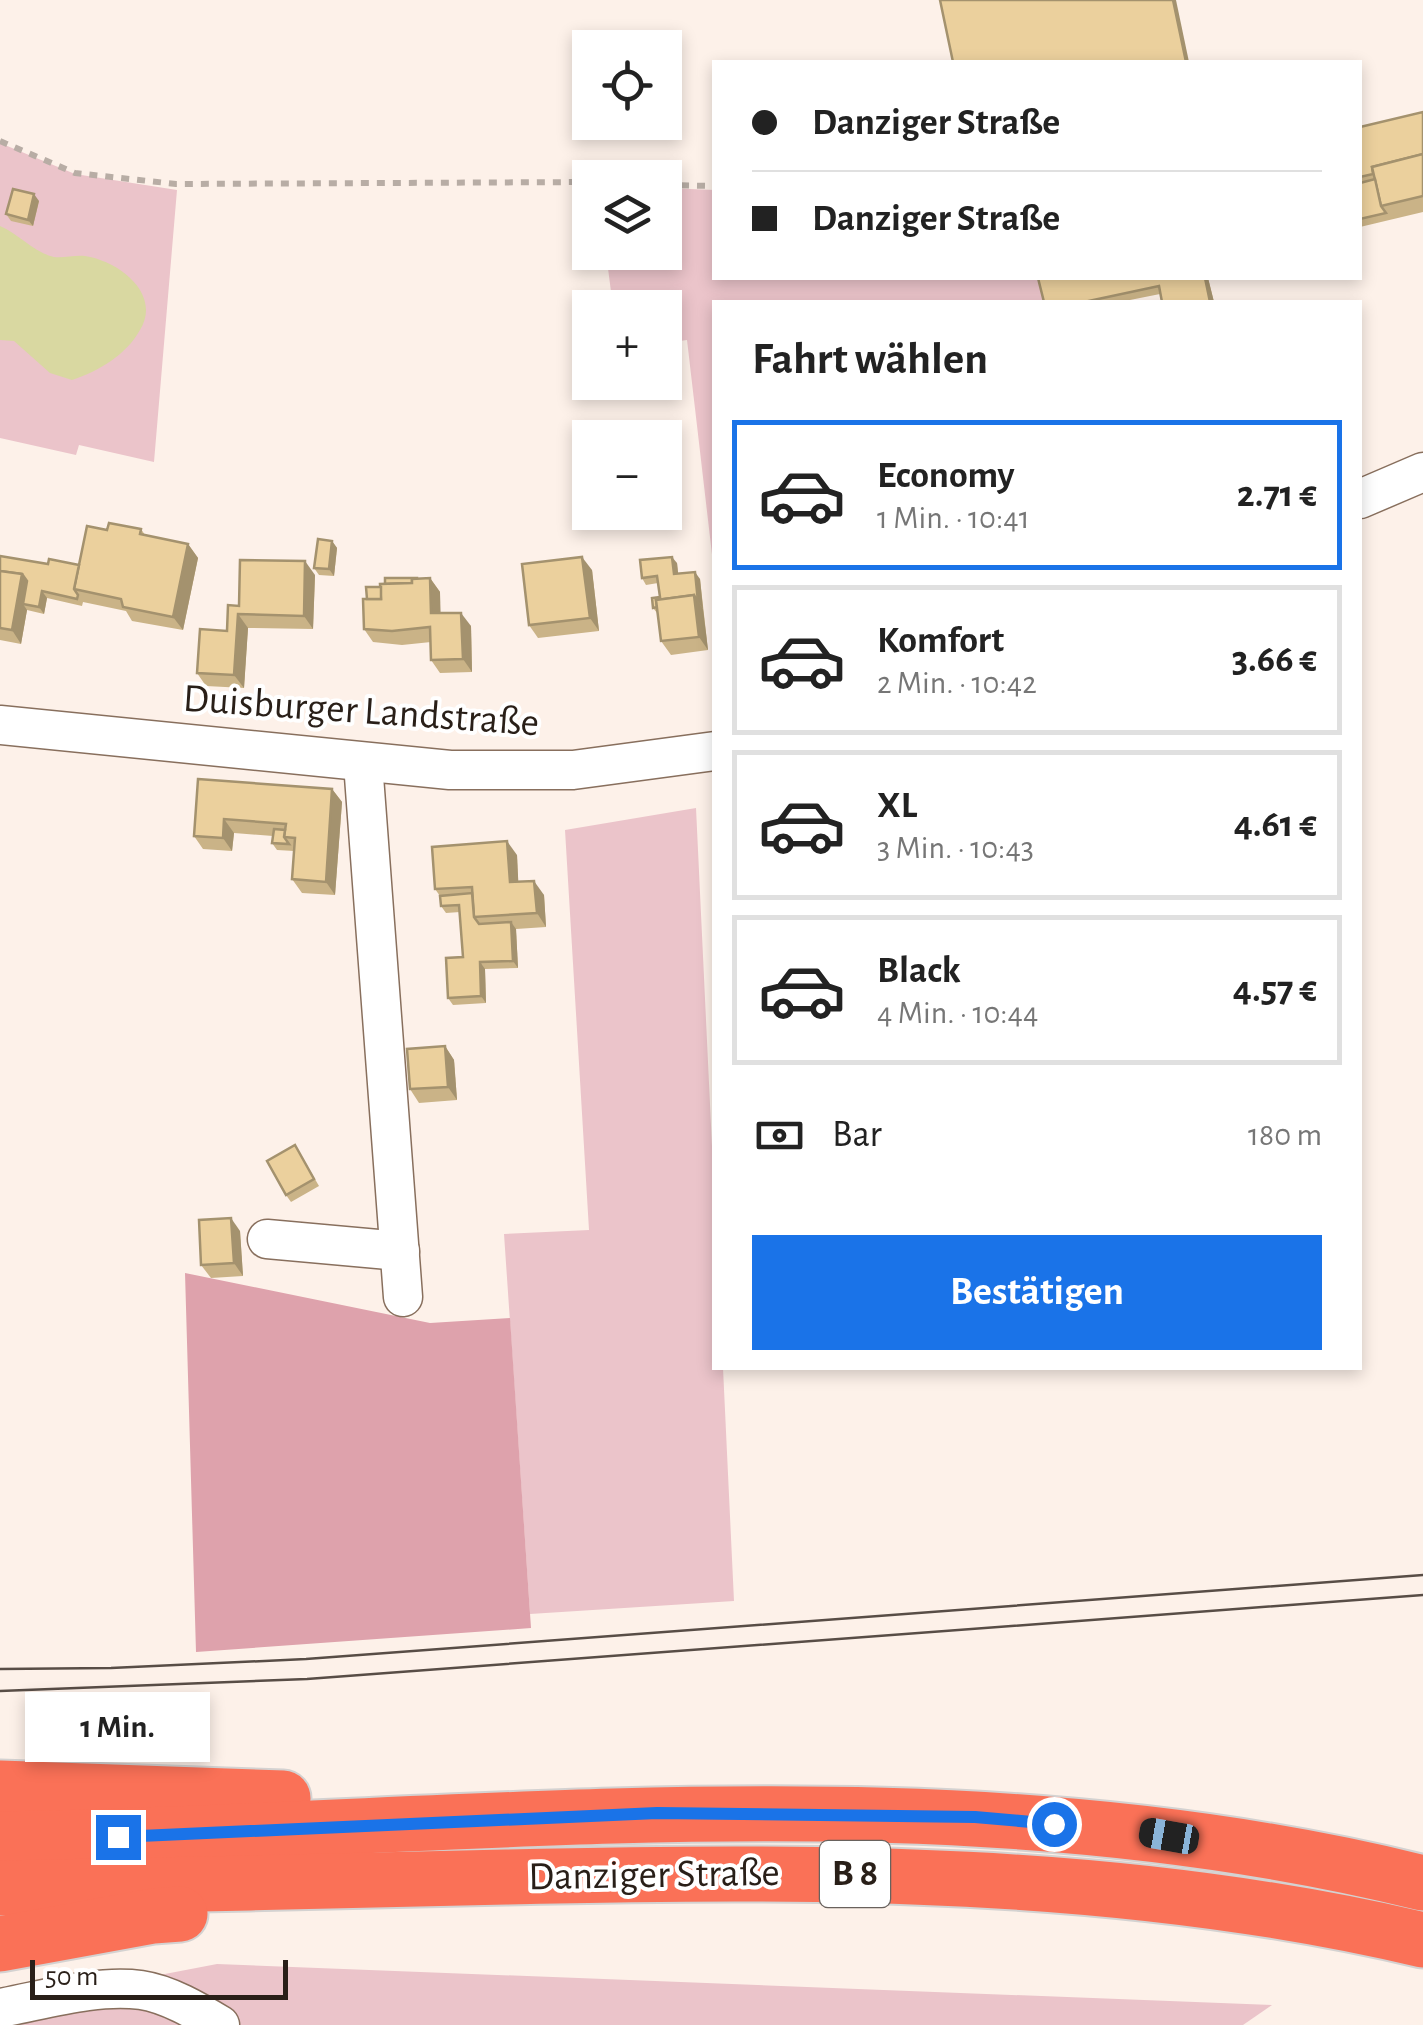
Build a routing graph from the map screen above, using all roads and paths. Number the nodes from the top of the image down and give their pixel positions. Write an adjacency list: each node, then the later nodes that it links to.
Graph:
1 (0, 141): 2 (path)
2 (572, 182)
3 (682, 185): 4 (path)
4 (712, 186)
5 (1423, 472): 6 (street)
6 (1362, 498)
7 (0, 726): 9 (street, Duisburger Landstraße)
8 (712, 751): 9 (street, Duisburger Landstraße)
9 (363, 763): 11 (street)
10 (267, 1239): 11 (street)
11 (400, 1251): 12 (street)
12 (403, 1297)
13 (0, 1788): 14 (highway)
14 (525, 1816): 15 (highway, Danziger Straße / B 8); 17 (highway, Danziger Straße / B 8)
15 (0, 1840)
16 (336, 1882): 18 (highway, Danziger Straße / B 8); 19 (highway, Danziger Straße / B 8); 20 (highway)
17 (1423, 1883)
18 (0, 1888)
19 (1423, 1940)
20 (0, 1944)
21 (0, 2008): 22 (street)
22 (220, 2025)

